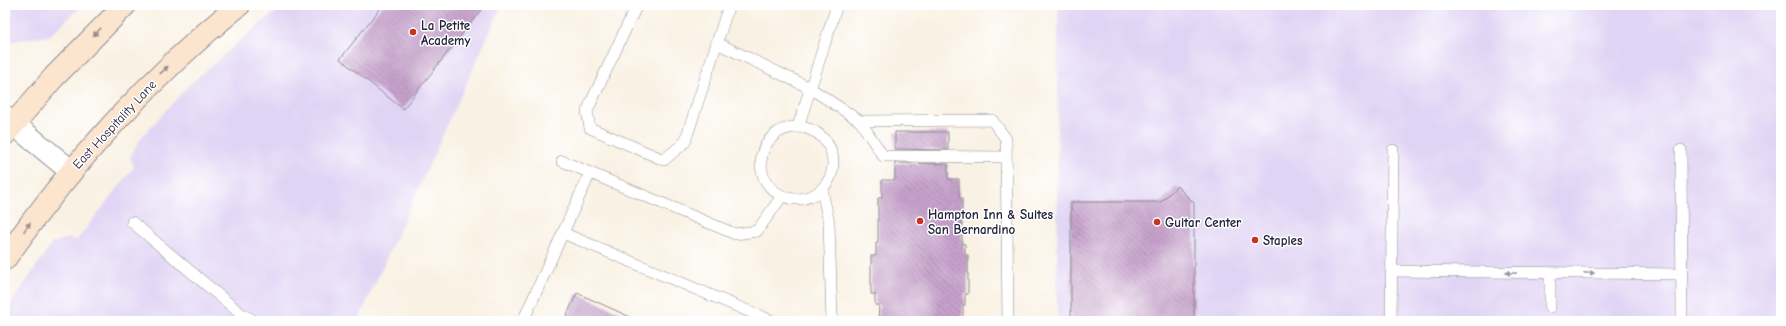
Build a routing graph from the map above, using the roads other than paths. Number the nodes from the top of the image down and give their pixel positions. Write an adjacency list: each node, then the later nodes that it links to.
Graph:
1 (125, 5): 9 (main road, one-way to 9)
2 (239, 5): 15 (main road, East Hospitality Lane, one-way to 2)
3 (637, 5): 6 (lane)
4 (729, 5): 6 (lane)
5 (837, 5): 7 (lane)
6 (717, 43): 7 (lane)
7 (810, 88): 8 (lane); 10 (lane)
8 (860, 121): 13 (lane); 13 (lane)
9 (8, 125): 15 (street)
10 (798, 127): 17 (lane); 18 (lane)
11 (1393, 150): 22 (lane)
12 (1681, 150): 24 (lane)
13 (1006, 157): 30 (lane)
14 (562, 161): 16 (lane)
15 (71, 171): 21 (main road, East Hospitality Lane, one-way to 15)
16 (590, 173): 18 (lane); 20 (lane)
17 (822, 190): 18 (lane); 29 (lane)
18 (782, 196)
19 (132, 222): 26 (lane)
20 (563, 233): 27 (lane); 28 (lane)
21 (5, 259)
22 (1392, 271): 23 (lane, one-way to 22); 31 (lane)
23 (1550, 273): 24 (lane, one-way to 24); 25 (lane)
24 (1681, 274): 32 (lane)
25 (1550, 307)
26 (255, 321)
27 (523, 321)
28 (772, 321)
29 (832, 321)
30 (1008, 321)
31 (1391, 321)
32 (1682, 321)

